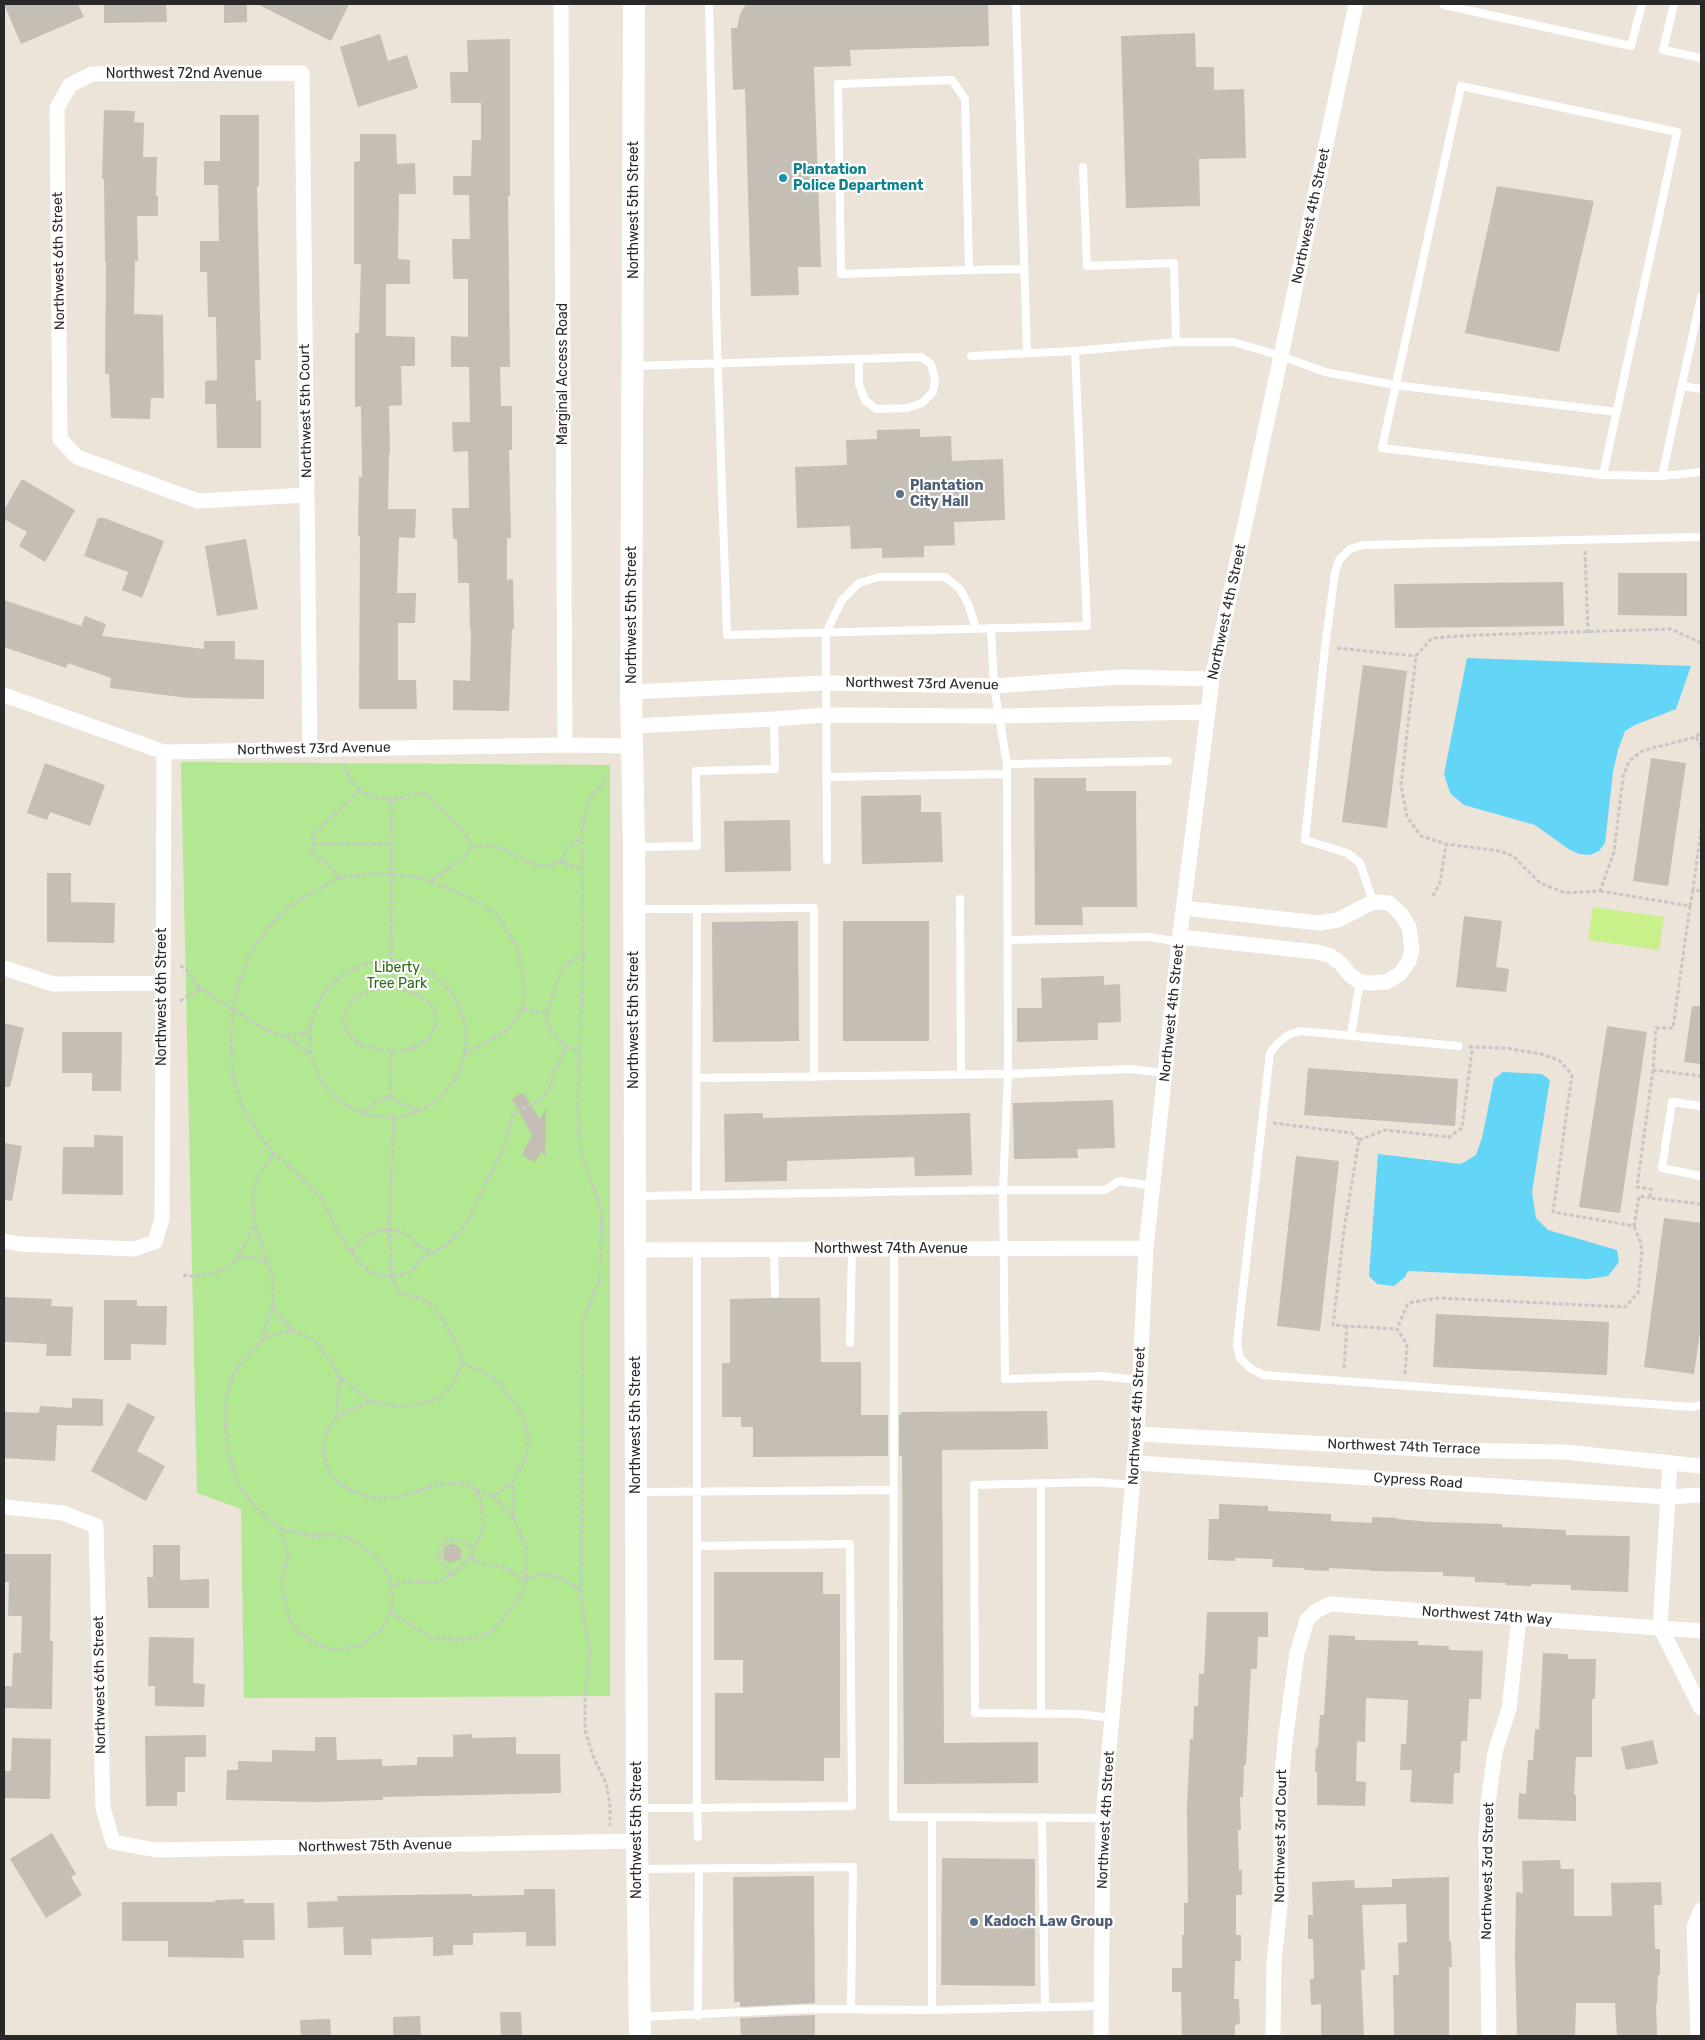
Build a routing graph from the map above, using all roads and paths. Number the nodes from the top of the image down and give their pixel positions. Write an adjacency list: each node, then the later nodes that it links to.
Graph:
1 (561, 4): 53 (street, Marginal Access Road)
2 (634, 4): 23 (street, Northwest 5th Street)
3 (709, 4): 22 (lane)
4 (1016, 4): 13 (lane)
5 (1356, 4): 20 (street, Northwest 4th Street)
6 (1443, 4): 7 (lane)
7 (1642, 4)
8 (1674, 4): 9 (lane)
9 (1701, 58)
10 (302, 73): 11 (street, Northwest 72nd Avenue); 31 (street, Northwest 5th Court)
11 (70, 85): 31 (street, Northwest 6th Street)
12 (1083, 167): 16 (lane)
13 (1024, 269): 14 (lane); 18 (lane)
14 (969, 270): 14 (lane)
15 (1701, 298): 25 (lane)
16 (1176, 342): 17 (lane); 20 (lane)
17 (1075, 351): 18 (lane); 34 (lane)
18 (1027, 353): 19 (lane)
19 (972, 356)
20 (1281, 356): 24 (lane); 41 (street, Northwest 4th Street)
21 (859, 359): 21 (lane); 22 (lane)
22 (717, 364): 23 (lane); 36 (lane)
23 (634, 366): 44 (street, Northwest 5th Street)
24 (1395, 385): 27 (lane); 27 (lane); 29 (lane)
25 (1682, 386): 26 (lane); 30 (lane)
26 (1701, 389)
27 (1617, 412): 29 (lane)
28 (1701, 472): 30 (lane)
29 (1603, 475): 30 (lane)
30 (1662, 476)
31 (306, 495): 55 (street, Northwest 5th Court)
32 (1701, 537): 33 (lane)
33 (1585, 540): 37 (path); 39 (lane)
34 (991, 628): 35 (lane); 43 (lane)
35 (976, 629): 36 (lane); 36 (lane)
36 (826, 632): 42 (lane)
37 (1588, 633): 38 (path); 40 (path)
38 (1701, 641)
39 (1325, 647): 40 (path); 83 (lane)
40 (1416, 656): 69 (path)
41 (1212, 679): 43 (street, Northwest 73rd Avenue); 46 (street, Northwest 4th Street)
42 (826, 683): 43 (street, Northwest 73rd Avenue); 44 (street, Northwest 73rd Avenue); 47 (lane)
43 (994, 686): 48 (lane)
44 (631, 692): 51 (street, Northwest 5th Street)
45 (4, 695): 57 (street, Northwest 73rd Avenue)
46 (1208, 712): 48 (street, Northwest 73rd Avenue); 85 (street, Northwest 4th Street)
47 (826, 715): 48 (street, Northwest 73rd Avenue); 49 (street, Northwest 73rd Avenue); 62 (lane)
48 (999, 716): 59 (lane)
49 (774, 719): 51 (street, Northwest 73rd Avenue); 71 (lane)
50 (1701, 732): 52 (path)
51 (633, 736): 53 (street, Northwest 73rd Avenue); 71 (street, Northwest 5th Street)
52 (1696, 737): 54 (path); 79 (path)
53 (565, 745): 56 (street, Northwest 73rd Avenue)
54 (1701, 746)
55 (310, 748): 56 (street, Northwest 73rd Avenue); 57 (street, Northwest 73rd Avenue)
56 (340, 748): 63 (path)
57 (164, 752): 92 (street, Northwest 6th Street)
58 (1168, 761): 59 (lane)
59 (1007, 764): 60 (lane)
60 (1007, 774): 62 (lane); 88 (lane)
61 (605, 776): 66 (path)
62 (826, 778): 72 (lane)
63 (360, 790): 64 (path); 67 (path)
64 (392, 800): 68 (path); 70 (path)
65 (1701, 829): 78 (path)
66 (582, 838): 73 (path); 74 (path)
67 (313, 844): 68 (path); 76 (path)
68 (391, 844): 75 (path)
69 (1446, 844): 79 (path); 81 (path)
70 (472, 847): 73 (path); 77 (path)
71 (634, 847): 86 (street, Northwest 5th Street)
72 (827, 860)
73 (562, 862): 74 (path)
74 (582, 870): 90 (path)
75 (390, 874): 76 (path); 77 (path); 91 (path)
76 (340, 878): 98 (path)
77 (430, 881): 97 (path)
78 (1692, 890): 80 (path); 84 (path)
79 (1600, 891): 84 (path)
80 (1701, 891)
81 (1433, 896)
82 (960, 899): 111 (lane)
83 (1373, 902): 85 (street); 94 (street)
84 (1690, 906): 113 (path)
85 (1183, 908): 89 (street, Northwest 4th Street)
86 (634, 909): 87 (lane); 128 (street, Northwest 5th Street)
87 (697, 909): 114 (lane); 115 (lane)
88 (1008, 940): 89 (lane); 112 (lane)
89 (1179, 940): 94 (street); 110 (street, Northwest 4th Street)
90 (583, 956): 99 (path); 107 (path)
91 (391, 960): 96 (path); 100 (path); 108 (path)
92 (162, 963): 95 (street, Northwest 6th Street); 98 (path)
93 (4, 968): 95 (street)
94 (1360, 982): 101 (lane)
95 (162, 983): 133 (street, Northwest 6th Street)
96 (391, 988): 106 (path); 106 (path)
97 (523, 1009): 99 (path); 108 (path)
98 (234, 1010): 102 (path); 123 (path)
99 (548, 1014): 104 (path)
100 (312, 1023): 102 (path); 109 (path)
101 (1351, 1035): 103 (lane); 121 (lane)
102 (286, 1036): 109 (path)
103 (1458, 1046): 105 (path)
104 (567, 1047): 107 (path); 142 (path)
105 (1472, 1047): 122 (path); 131 (path)
106 (391, 1051): 116 (path)
107 (580, 1052): 185 (path)
108 (465, 1054): 119 (path)
109 (312, 1056): 118 (path)
110 (1165, 1073): 112 (lane); 125 (street, Northwest 4th Street)
111 (961, 1074): 112 (lane); 114 (lane)
112 (1008, 1074): 126 (lane)
113 (1701, 1076)
114 (814, 1077): 115 (lane)
115 (696, 1078): 127 (lane)
116 (390, 1097): 118 (path); 119 (path)
117 (1701, 1106): 124 (lane)
118 (363, 1112): 120 (path)
119 (419, 1112): 120 (path)
120 (394, 1118): 132 (path)
121 (1263, 1121): 122 (path); 157 (lane)
122 (1359, 1140): 149 (path)
123 (274, 1154): 130 (path); 141 (path)
124 (1701, 1176)
125 (1153, 1186): 126 (lane); 135 (street, Northwest 4th Street)
126 (1004, 1190): 127 (lane); 134 (lane)
127 (696, 1195): 128 (lane)
128 (635, 1196): 139 (street, Northwest 5th Street)
129 (1650, 1198): 131 (path)
130 (255, 1224): 143 (path); 144 (path)
131 (1634, 1226): 150 (path)
132 (389, 1230): 141 (path); 142 (path); 146 (path)
133 (4, 1241)
134 (1003, 1248): 135 (street, Northwest 74th Avenue); 138 (street, Northwest 74th Avenue); 156 (lane)
135 (1146, 1248): 156 (street, Northwest 4th Street)
136 (774, 1249): 137 (street, Northwest 74th Avenue); 140 (street, Northwest 74th Avenue); 147 (lane)
137 (852, 1249): 138 (street, Northwest 74th Avenue); 153 (lane)
138 (894, 1249): 170 (lane)
139 (635, 1250): 140 (street, Northwest 74th Avenue); 171 (street, Northwest 5th Street)
140 (697, 1250): 172 (lane)
141 (351, 1251): 146 (path)
142 (433, 1252): 146 (path)
143 (237, 1257): 144 (path); 145 (path)
144 (268, 1264): 148 (path)
145 (184, 1275)
146 (392, 1277): 154 (path)
147 (775, 1294)
148 (273, 1305): 151 (path); 152 (path)
149 (1348, 1326): 150 (path); 157 (path)
150 (1397, 1329): 158 (path)
151 (293, 1331): 152 (path); 155 (path)
152 (261, 1341): 178 (path)
153 (850, 1343)
154 (462, 1363): 159 (path); 166 (path)
155 (340, 1377): 159 (path); 161 (path)
156 (1140, 1380): 162 (street, Northwest 4th Street)
157 (1343, 1381): 158 (lane)
158 (1404, 1385): 160 (lane)
159 (370, 1401): 161 (path)
160 (1701, 1405)
161 (336, 1417): 169 (path)
162 (1137, 1434): 163 (street, Northwest 4th Street); 164 (street, Northwest 74th Terrace)
163 (1135, 1463): 168 (street, Northwest 4th Street); 175 (street, Cypress Road)
164 (1670, 1463): 165 (street); 175 (street)
165 (1701, 1466)
166 (512, 1482): 174 (path); 177 (path)
167 (1041, 1484): 168 (lane); 192 (lane); 192 (lane)
168 (1133, 1485): 193 (street, Northwest 4th Street)
169 (476, 1490): 174 (path); 180 (path)
170 (894, 1490): 172 (lane); 196 (lane)
171 (636, 1492): 172 (lane); 194 (street, Northwest 5th Street)
172 (697, 1492): 179 (lane)
173 (1701, 1495): 175 (street, Cypress Road)
174 (493, 1496): 177 (path)
175 (1668, 1497): 189 (street)
176 (4, 1507): 201 (street, Northwest 6th Street)
177 (512, 1517): 183 (path)
178 (280, 1528): 184 (path); 187 (path)
179 (697, 1546): 195 (lane); 195 (lane)
180 (475, 1548): 181 (path); 182 (path)
181 (471, 1556): 182 (path); 183 (path)
182 (452, 1575): 184 (path)
183 (525, 1581): 185 (path); 187 (path)
184 (392, 1584): 187 (path)
185 (581, 1590): 202 (path)
186 (1316, 1611): 188 (street, Northwest 74th Way); 213 (street, Northwest 3rd Court)
187 (391, 1612)
188 (1519, 1618): 189 (street, Northwest 74th Way); 214 (street, Northwest 3rd Street)
189 (1660, 1627): 190 (street, Northwest 74th Way); 191 (street)
190 (1701, 1631)
191 (1701, 1708)
192 (1041, 1714): 193 (lane)
193 (1112, 1718): 198 (street, Northwest 4th Street)
194 (637, 1808): 195 (lane); 200 (street, Northwest 5th Street)
195 (697, 1808): 199 (lane)
196 (932, 1817): 197 (lane); 209 (lane)
197 (1042, 1817): 198 (lane); 207 (lane)
198 (1103, 1818): 206 (street, Northwest 4th Street)
199 (698, 1837)
200 (637, 1841): 202 (street, Northwest 75th Avenue); 204 (street, Northwest 5th Street)
201 (113, 1842): 202 (street, Northwest 75th Avenue)
202 (610, 1842)
203 (699, 1868): 204 (lane); 208 (lane); 210 (lane)
204 (638, 1869): 211 (street, Northwest 5th Street)
205 (1701, 1910): 215 (street)
206 (1101, 2006): 207 (lane); 212 (street, Northwest 4th Street)
207 (1045, 2007): 209 (lane)
208 (851, 2009): 209 (lane); 210 (lane)
209 (932, 2010)
210 (698, 2016): 211 (lane)
211 (640, 2027)
212 (1101, 2036)
213 (1273, 2036)
214 (1489, 2036)
215 (1698, 2036)

